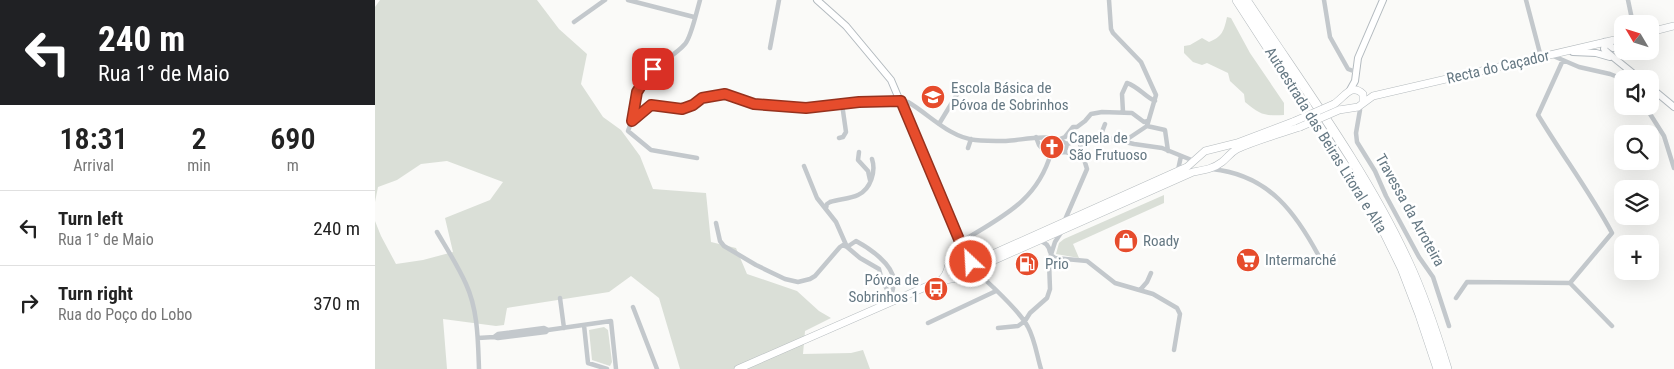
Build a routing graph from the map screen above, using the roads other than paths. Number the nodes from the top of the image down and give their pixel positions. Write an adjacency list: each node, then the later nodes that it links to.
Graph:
1 (605, 0): 15 (street)
2 (629, 0): 14 (street)
3 (700, 0): 14 (street)
4 (779, 0): 20 (street)
5 (817, 0): 36 (street)
6 (1109, 0): 35 (street)
7 (1237, 0): 119 (highway, Autoestrada das Beiras Litoral e Alta)
8 (1246, 0): 120 (highway, Autoestrada das Beiras Litoral e Alta)
9 (1324, 0): 28 (street)
10 (1383, 0): 28 (street)
11 (1526, 0): 24 (street)
12 (1628, 0): 13 (street)
13 (1631, 15)
14 (694, 16): 43 (street)
15 (575, 22)
16 (1674, 26): 17 (main road)
17 (1659, 30)
18 (1614, 40): 19 (main road, Recta do Caçador)
19 (1605, 42): 21 (street); 22 (main road, Recta do Caçador); 25 (street)
20 (770, 48)
21 (1613, 48): 25 (street)
22 (1564, 51): 23 (main road, Recta do Caçador); 25 (street)
23 (1550, 54): 24 (main road, Recta do Caçador); 26 (street)
24 (1541, 56): 34 (main road, Recta do Caçador)
25 (1613, 58): 27 (street)
26 (1563, 60): 29 (street); 97 (street)
27 (1628, 70)
28 (1356, 74): 31 (street); 32 (street)
29 (1614, 75)
30 (959, 91): 44 (street)
31 (1347, 93): 32 (main road); 38 (main road); 39 (main road)
32 (1362, 93): 34 (main road); 38 (main road)
33 (1659, 95): 40 (street)
34 (1373, 96): 38 (main road)
35 (1156, 99): 41 (street); 46 (street)
36 (904, 103): 37 (street); 44 (street); 84 (street)
37 (842, 104): 43 (street); 51 (street)
38 (1358, 106): 39 (main road); 107 (street, Travessa da Arroteira)
39 (1337, 107): 47 (main road, bridge)
40 (1674, 108)
41 (1123, 112): 46 (street); 48 (street)
42 (1651, 115): 70 (street)
43 (632, 121): 65 (street)
44 (939, 124): 53 (street)
45 (1105, 124): 50 (street)
46 (1148, 124): 55 (street); 59 (street)
47 (1298, 124): 57 (main road); 66 (main road)
48 (1077, 127): 52 (street); 54 (street)
49 (1036, 137): 53 (street); 54 (street); 62 (street)
50 (1100, 137): 52 (street); 55 (street)
51 (839, 138)
52 (1081, 138): 56 (street); 63 (street)
53 (971, 139): 58 (street)
54 (1060, 139): 56 (street)
55 (1119, 140): 59 (street)
56 (1067, 144): 61 (street)
57 (1221, 147): 66 (main road); 68 (main road)
58 (968, 148)
59 (1168, 151): 64 (street)
60 (859, 152): 75 (street)
61 (1065, 152): 62 (street); 63 (street)
62 (1051, 154): 84 (street)
63 (1083, 156): 76 (street)
64 (1181, 156): 68 (street); 72 (street)
65 (697, 158)
66 (1226, 158): 71 (main road); 74 (street)
67 (872, 159): 75 (street)
68 (1194, 161): 72 (main road); 73 (main road)
69 (804, 166): 77 (street)
70 (1674, 168)
71 (1210, 169): 73 (main road); 74 (street)
72 (1178, 170): 78 (main road)
73 (1199, 171): 81 (main road)
74 (1231, 171): 89 (street)
75 (870, 181): 77 (street)
76 (1072, 205): 78 (street); 79 (street)
77 (826, 208): 85 (street)
78 (1080, 215): 79 (main road)
79 (1063, 222): 88 (main road)
80 (716, 223): 85 (street)
81 (1063, 230): 83 (main road); 86 (street)
82 (437, 232): 111 (street)
83 (1038, 241): 86 (street); 90 (main road)
84 (961, 242): 87 (street); 88 (street)
85 (847, 247): 102 (street); 102 (street)
86 (1051, 255): 98 (street); 104 (street)
87 (956, 256): 88 (main road); 91 (main road)
88 (968, 258): 92 (main road)
89 (1322, 262)
90 (988, 263): 92 (main road); 96 (street)
91 (949, 267): 94 (main road); 95 (main road)
92 (971, 272): 94 (main road); 96 (street)
93 (1151, 273): 98 (street)
94 (959, 277): 95 (main road)
95 (939, 281): 102 (main road)
96 (987, 282): 99 (street)
97 (1570, 283): 101 (street); 108 (street)
98 (1140, 290): 112 (street)
99 (996, 291): 104 (street); 105 (street)
100 (560, 298): 109 (street)
101 (1456, 298)
102 (892, 299): 117 (main road)
103 (633, 308): 116 (street)
104 (1025, 321): 110 (street); 118 (street)
105 (928, 322)
106 (584, 325): 109 (street); 114 (street); 115 (street)
107 (1449, 326)
108 (1612, 326)
109 (564, 328): 111 (street)
110 (998, 328)
111 (478, 338): 113 (street)
112 (1174, 350)
113 (479, 369)
114 (607, 369)
115 (616, 369)
116 (657, 369)
117 (738, 369)
118 (1041, 369)
119 (1438, 369)
120 (1447, 369)

